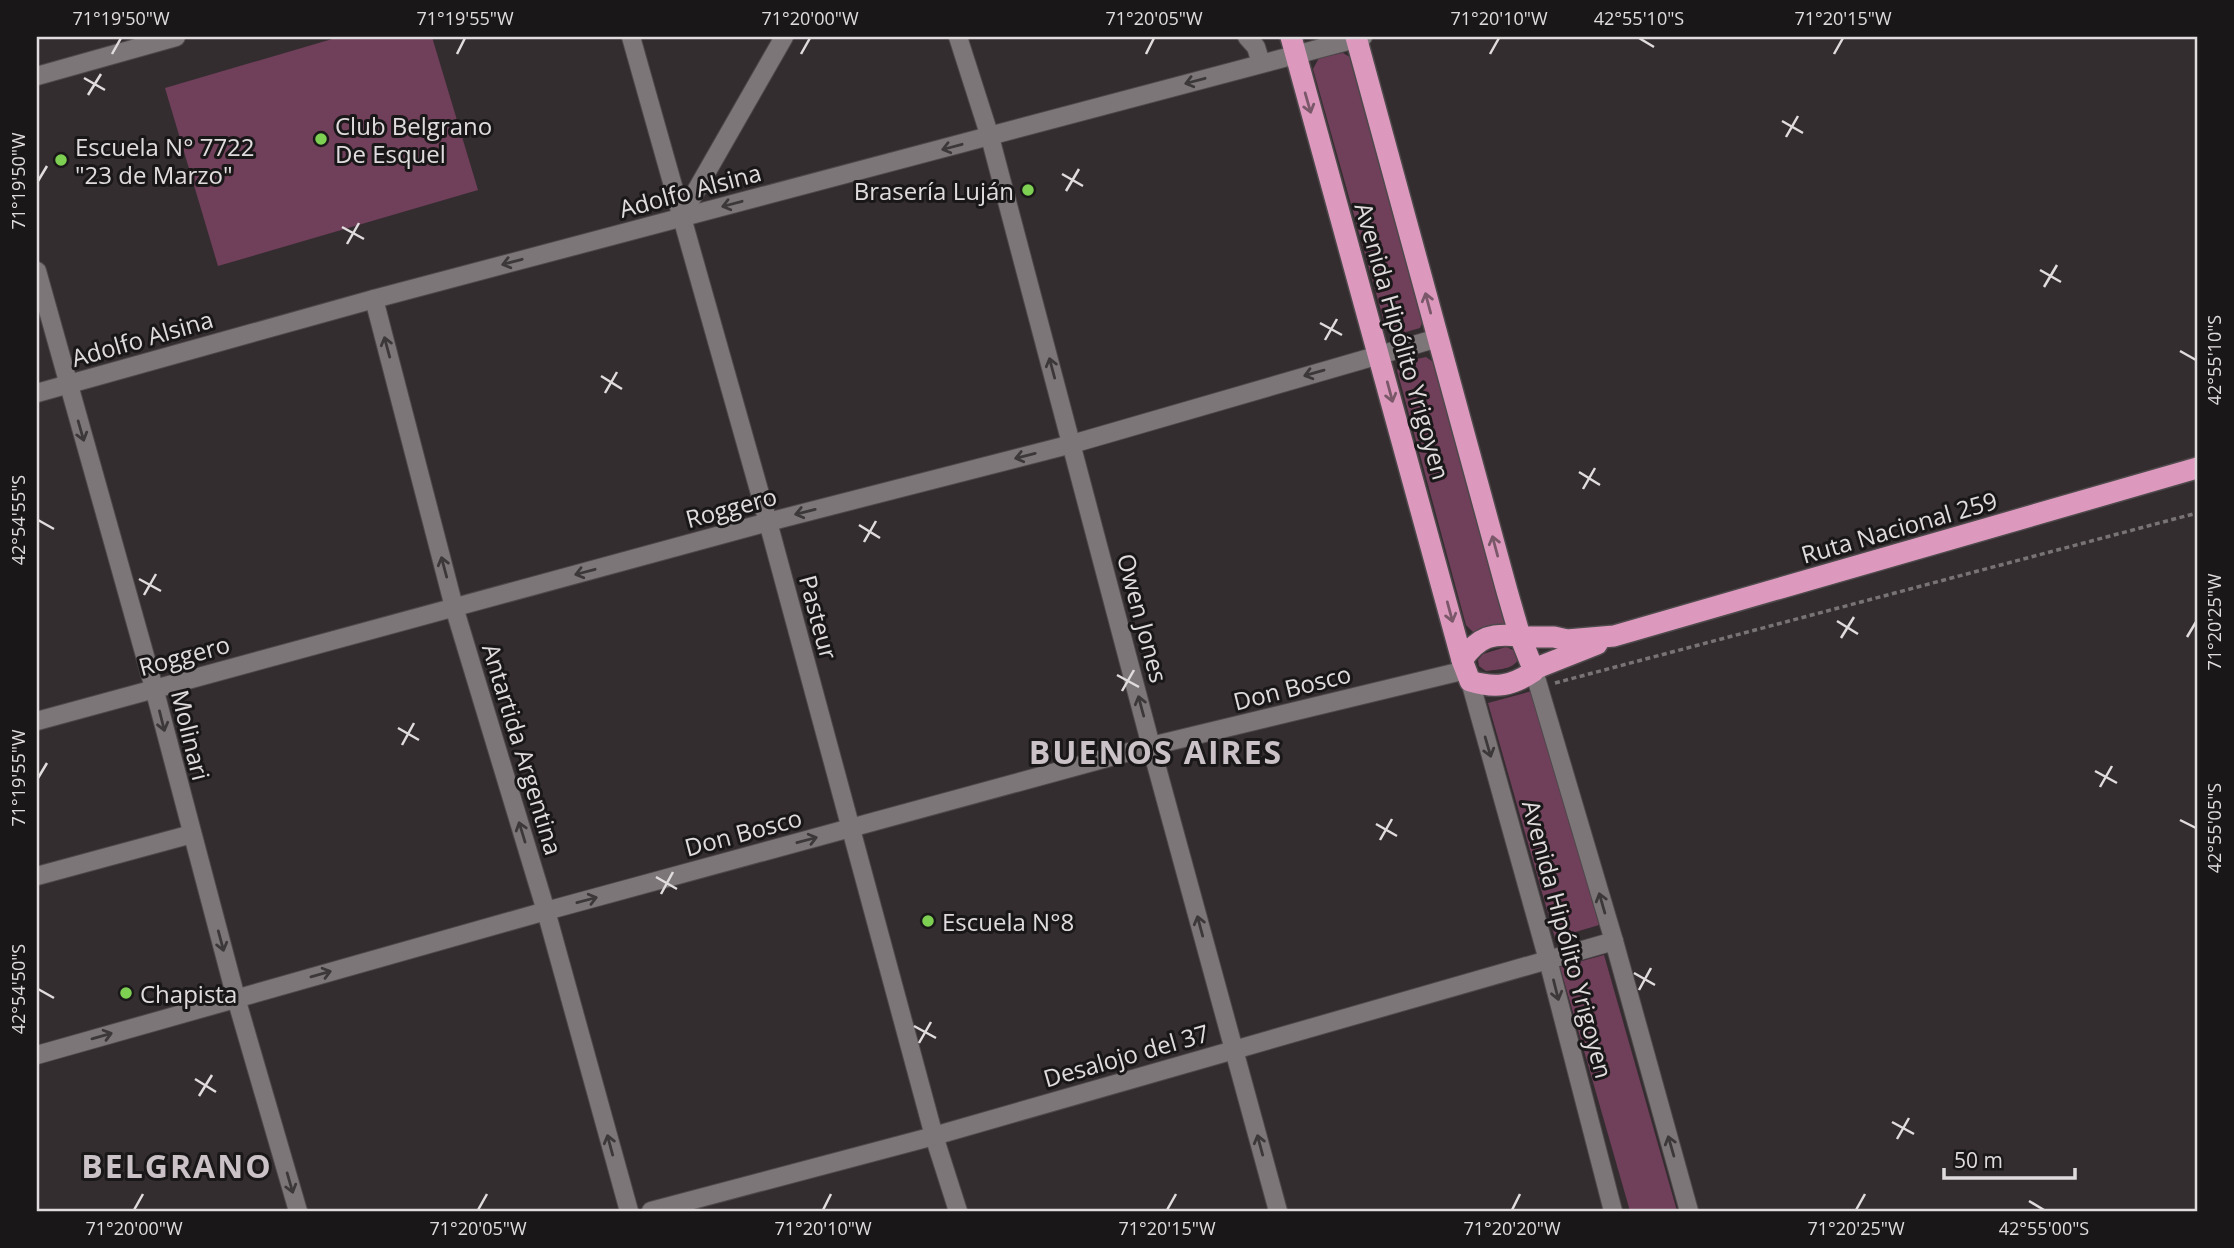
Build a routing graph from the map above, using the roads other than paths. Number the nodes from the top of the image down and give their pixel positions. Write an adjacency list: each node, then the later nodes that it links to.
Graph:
1 (176, 37): 9 (street)
2 (631, 37): 11 (street, Pasteur)
3 (784, 37): 11 (street)
4 (958, 37): 10 (street, Owen Jones)
5 (1247, 37): 8 (street)
6 (1359, 38): 7 (street, Adolfo Alsina); 14 (highway, Avenida Hipólito Yrigoyen, one-way to 6)
7 (1293, 46): 8 (street, Adolfo Alsina); 15 (highway, Avenida Hipólito Yrigoyen, one-way to 15)
8 (1261, 63): 10 (street, Adolfo Alsina, one-way to 10)
9 (37, 76)
10 (989, 137): 11 (street, Adolfo Alsina, one-way to 11); 18 (street, Owen Jones, one-way to 10)
11 (681, 218): 13 (street, Adolfo Alsina, one-way to 13); 20 (street, Pasteur)
12 (37, 271): 16 (street, Molinari)
13 (374, 299): 16 (street, Adolfo Alsina); 21 (street, Antartida Argentina, one-way to 13)
14 (1438, 338): 15 (street, Roggero); 22 (highway, Avenida Hipólito Yrigoyen, one-way to 14)
15 (1380, 354): 18 (street, Roggero, one-way to 18); 24 (highway, Avenida Hipólito Yrigoyen, one-way to 24)
16 (68, 384): 17 (street, Adolfo Alsina); 26 (street, Molinari, one-way to 26)
17 (37, 393)
18 (1072, 444): 20 (street, Roggero, one-way to 20); 28 (street, Owen Jones, one-way to 18)
19 (2197, 468): 23 (highway, Ruta Nacional 259)
20 (768, 522): 21 (street, Roggero, one-way to 21); 29 (street, Pasteur)
21 (454, 607): 26 (street, Roggero); 32 (street, Antartida Argentina, one-way to 21)
22 (1521, 636): 23 (highway, Ruta Nacional 259); 24 (highway, Ruta Nacional 259); 25 (highway, Avenida Hipólito Yrigoyen)
23 (1614, 636): 25 (highway, Ruta Nacional 259)
24 (1466, 670): 25 (highway, Ruta Nacional 259); 28 (street, Don Bosco); 34 (street, Avenida Hipólito Yrigoyen, one-way to 34)
25 (1536, 676): 33 (street, Avenida Hipólito Yrigoyen, one-way to 25)
26 (154, 688): 27 (street, Roggero); 30 (street, Molinari, one-way to 30)
27 (37, 722)
28 (1151, 746): 29 (street, Don Bosco); 36 (street, Owen Jones, one-way to 28)
29 (850, 828): 32 (street, Don Bosco, one-way to 29); 38 (street, Pasteur)
30 (191, 834): 31 (street); 35 (street, Molinari, one-way to 35)
31 (37, 876)
32 (546, 911): 35 (street, Don Bosco, one-way to 32); 40 (street, Antartida Argentina, one-way to 32)
33 (1614, 941): 34 (street, Desalojo del 37); 45 (street, Avenida Hipólito Yrigoyen, one-way to 33)
34 (1548, 960): 36 (street, Desalojo del 37); 44 (street, Avenida Hipólito Yrigoyen, one-way to 44)
35 (236, 998): 37 (street, Don Bosco, one-way to 35); 39 (street, Molinari, one-way to 39)
36 (1234, 1050): 38 (street, Desalojo del 37); 43 (street, Owen Jones, one-way to 36)
37 (37, 1055)
38 (934, 1136): 41 (street, Desalojo del 37); 42 (street, Pasteur)
39 (298, 1211)
40 (629, 1211)
41 (651, 1211)
42 (958, 1211)
43 (1278, 1211)
44 (1613, 1211)
45 (1689, 1211)

